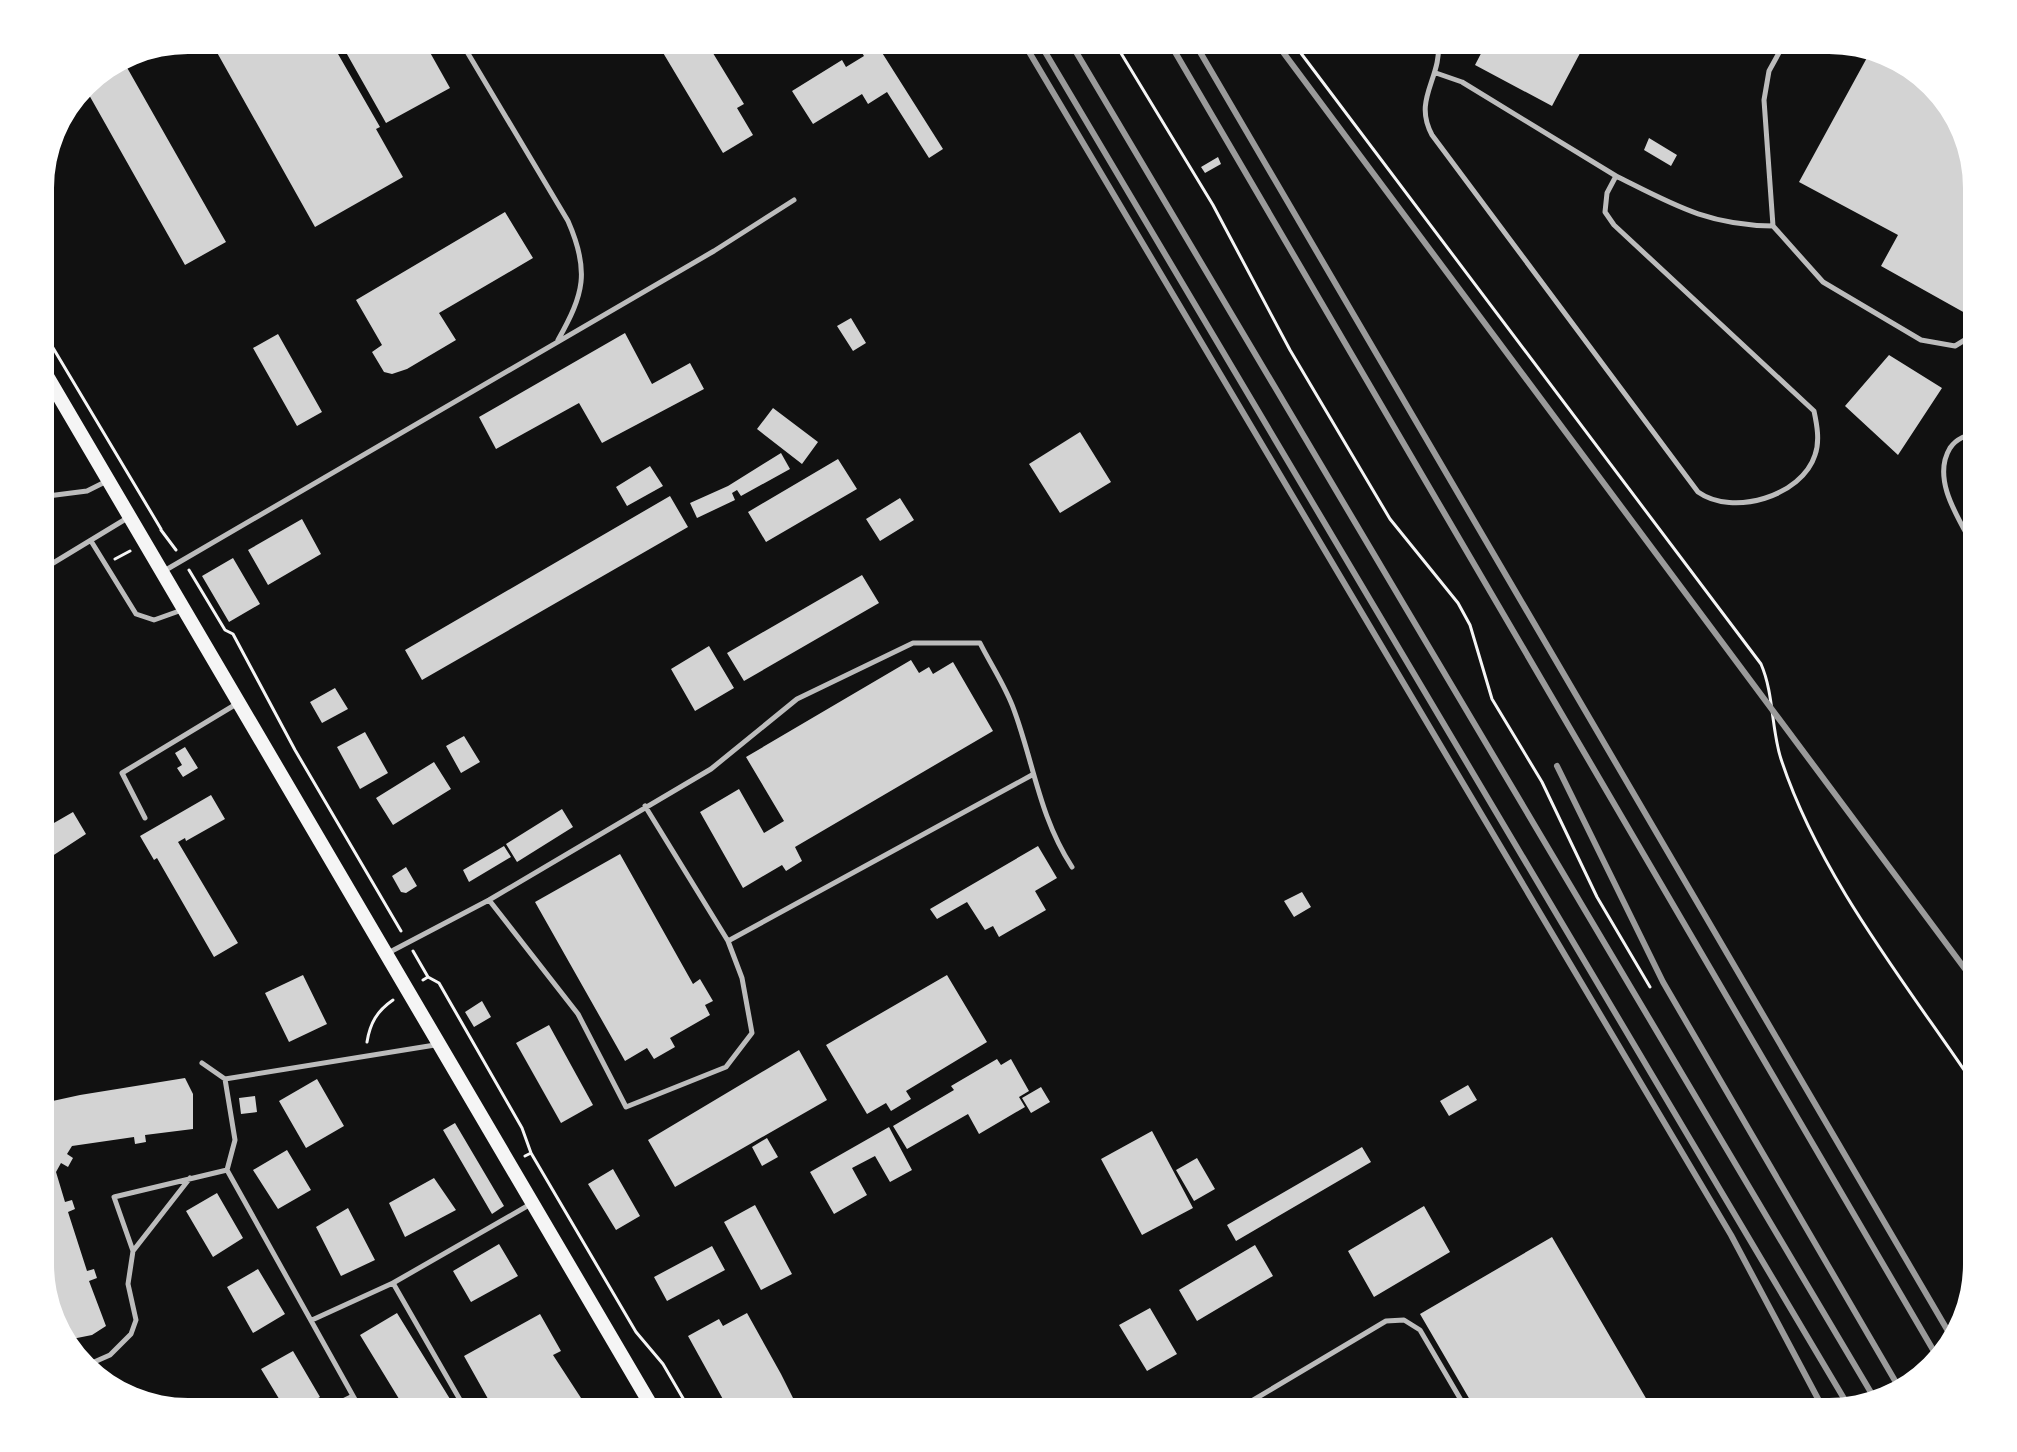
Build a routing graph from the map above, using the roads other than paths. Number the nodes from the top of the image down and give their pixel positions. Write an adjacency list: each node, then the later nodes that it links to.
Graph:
1 (468, 54): 8 (lane)
2 (1437, 54): 4 (lane)
3 (1778, 54): 7 (lane)
4 (1436, 73): 5 (lane); 5 (lane)
5 (1616, 176): 7 (lane)
6 (794, 200): 8 (lane)
7 (1773, 226): 9 (lane)
8 (557, 341): 18 (lane)
9 (1963, 341)
10 (54, 388): 12 (main road)
11 (1963, 437): 15 (lane)
12 (108, 480): 13 (lane); 14 (main road)
13 (54, 495)
14 (130, 516): 16 (lane); 18 (main road)
15 (1963, 525)
16 (91, 541): 17 (lane); 19 (lane)
17 (54, 563)
18 (163, 571): 19 (main road)
19 (185, 609): 20 (main road)
20 (239, 703): 23 (lane); 27 (main road)
21 (1032, 775): 22 (lane); 24 (lane); 26 (lane)
22 (645, 806): 25 (lane); 26 (lane)
23 (145, 818)
24 (1072, 867)
25 (489, 900): 26 (lane); 27 (lane)
26 (728, 941)
27 (387, 954): 28 (main road)
28 (440, 1044): 30 (lane); 33 (main road)
29 (202, 1063): 30 (lane)
30 (225, 1079): 31 (lane)
31 (227, 1170): 32 (lane); 36 (lane)
32 (190, 1178): 34 (lane); 34 (lane)
33 (534, 1203): 35 (lane); 41 (main road)
34 (133, 1251): 37 (lane)
35 (393, 1283): 36 (lane); 40 (lane)
36 (312, 1320): 38 (lane)
37 (97, 1361)
38 (353, 1396): 39 (lane)
39 (349, 1398)
40 (459, 1398)
41 (647, 1398)
42 (1257, 1398): 43 (lane)
43 (1460, 1398)

